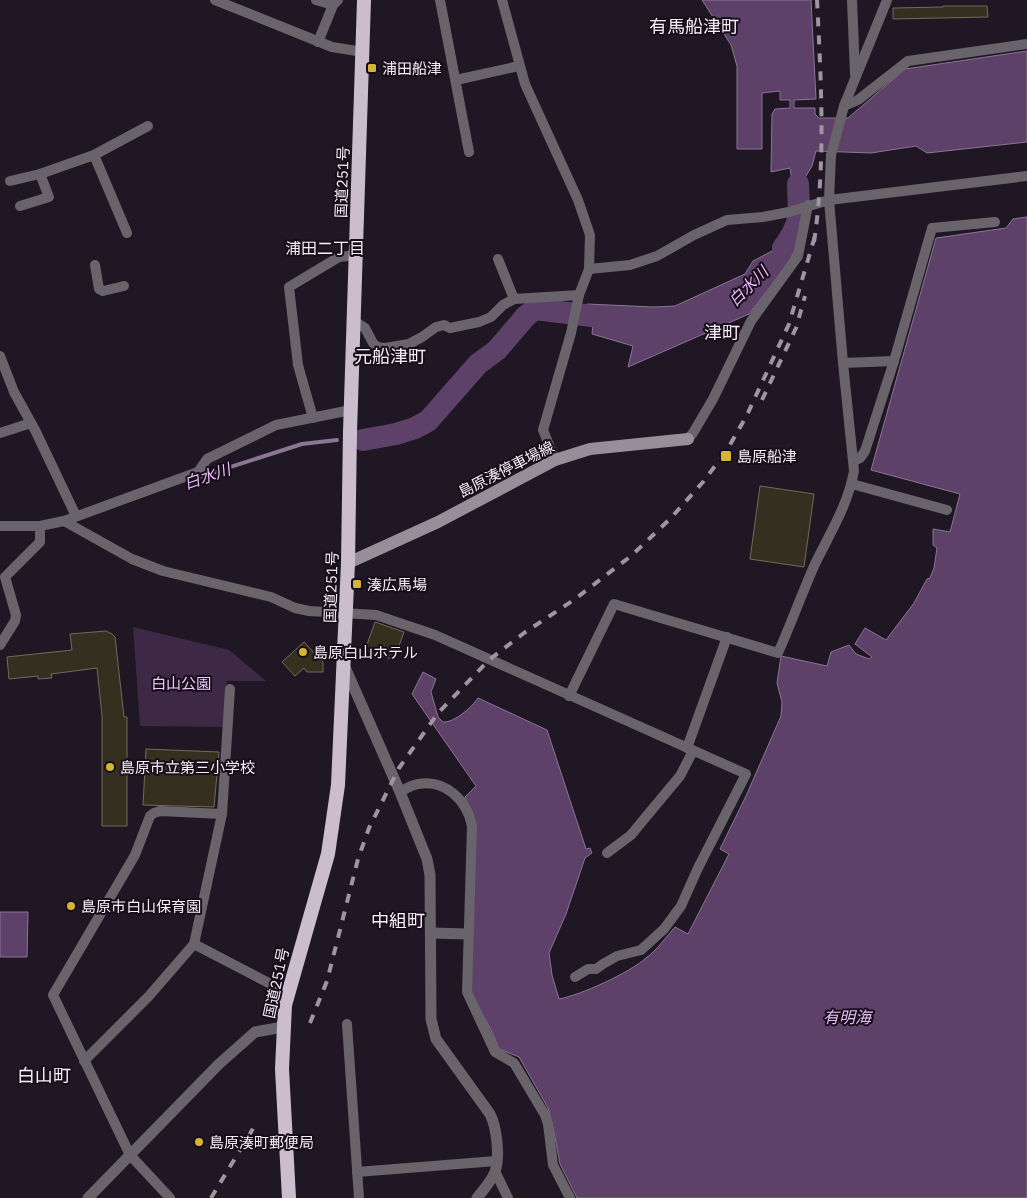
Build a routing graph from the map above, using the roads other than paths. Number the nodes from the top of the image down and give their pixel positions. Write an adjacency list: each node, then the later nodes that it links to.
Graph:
1 (215, 0): 9 (street)
2 (316, 0): 8 (street)
3 (364, 0): 11 (highway, 国道251号)
4 (440, 0): 14 (street)
5 (502, 0): 12 (street)
6 (852, 0): 13 (street)
7 (887, 0): 13 (street)
8 (336, 2): 9 (street)
9 (318, 42): 11 (street)
10 (1027, 44): 15 (street)
11 (363, 52): 27 (highway, 国道251号)
12 (519, 66): 14 (street); 30 (street)
13 (855, 79): 15 (street)
14 (456, 80): 17 (street)
15 (842, 111): 22 (street)
16 (148, 126): 18 (street)
17 (469, 152)
18 (94, 155): 19 (street); 26 (street)
19 (40, 174): 21 (street); 24 (street)
20 (1027, 176): 22 (street)
21 (10, 182)
22 (829, 200): 23 (street); 37 (street)
23 (807, 205): 30 (street); 42 (street)
24 (20, 206)
25 (995, 222): 36 (street)
26 (127, 233)
27 (357, 255): 34 (highway, 国道251号); 39 (street)
28 (498, 259): 33 (street)
29 (95, 265): 31 (street)
30 (589, 269): 32 (street)
31 (124, 286)
32 (578, 298): 33 (street); 43 (street)
33 (514, 299): 34 (street)
34 (354, 321): 38 (highway, 国道251号)
35 (0, 356): 40 (street)
36 (894, 362): 37 (street); 44 (street)
37 (843, 363): 44 (street)
38 (351, 410): 39 (street); 50 (highway, 国道251号)
39 (313, 418): 47 (street)
40 (31, 423): 41 (street); 47 (street)
41 (0, 432)
42 (688, 438): 43 (main road, 島原湊停車場線)
43 (555, 460): 50 (main road, 島原湊停車場線)
44 (854, 461): 45 (street)
45 (852, 484): 46 (street); 52 (street)
46 (947, 510)
47 (70, 521): 49 (street); 51 (street)
48 (0, 526): 49 (street)
49 (40, 526): 53 (street)
50 (348, 563): 51 (highway, 国道251号)
51 (346, 614): 54 (highway, 国道251号); 56 (street)
52 (727, 637): 56 (street); 57 (street)
53 (0, 645)
54 (344, 666): 58 (street); 65 (highway, 国道251号)
55 (230, 689): 59 (street)
56 (569, 696): 57 (street)
57 (690, 749): 60 (street); 64 (street)
58 (400, 792): 61 (street); 62 (street)
59 (222, 814): 63 (street); 68 (street)
60 (607, 853)
61 (431, 933): 62 (street); 70 (street)
62 (468, 934): 78 (street)
63 (194, 944): 65 (street); 68 (street)
64 (575, 976)
65 (288, 993): 67 (highway, 国道251号)
66 (348, 1024): 71 (street)
67 (283, 1028): 69 (street); 74 (highway, 国道251号)
68 (84, 1061): 69 (street)
69 (130, 1155): 72 (street); 73 (street)
70 (496, 1166): 71 (street); 76 (street); 77 (street)
71 (357, 1172): 75 (street)
72 (88, 1198)
73 (170, 1198)
74 (289, 1198)
75 (359, 1198)
76 (477, 1198)
77 (508, 1198)
78 (570, 1198)

